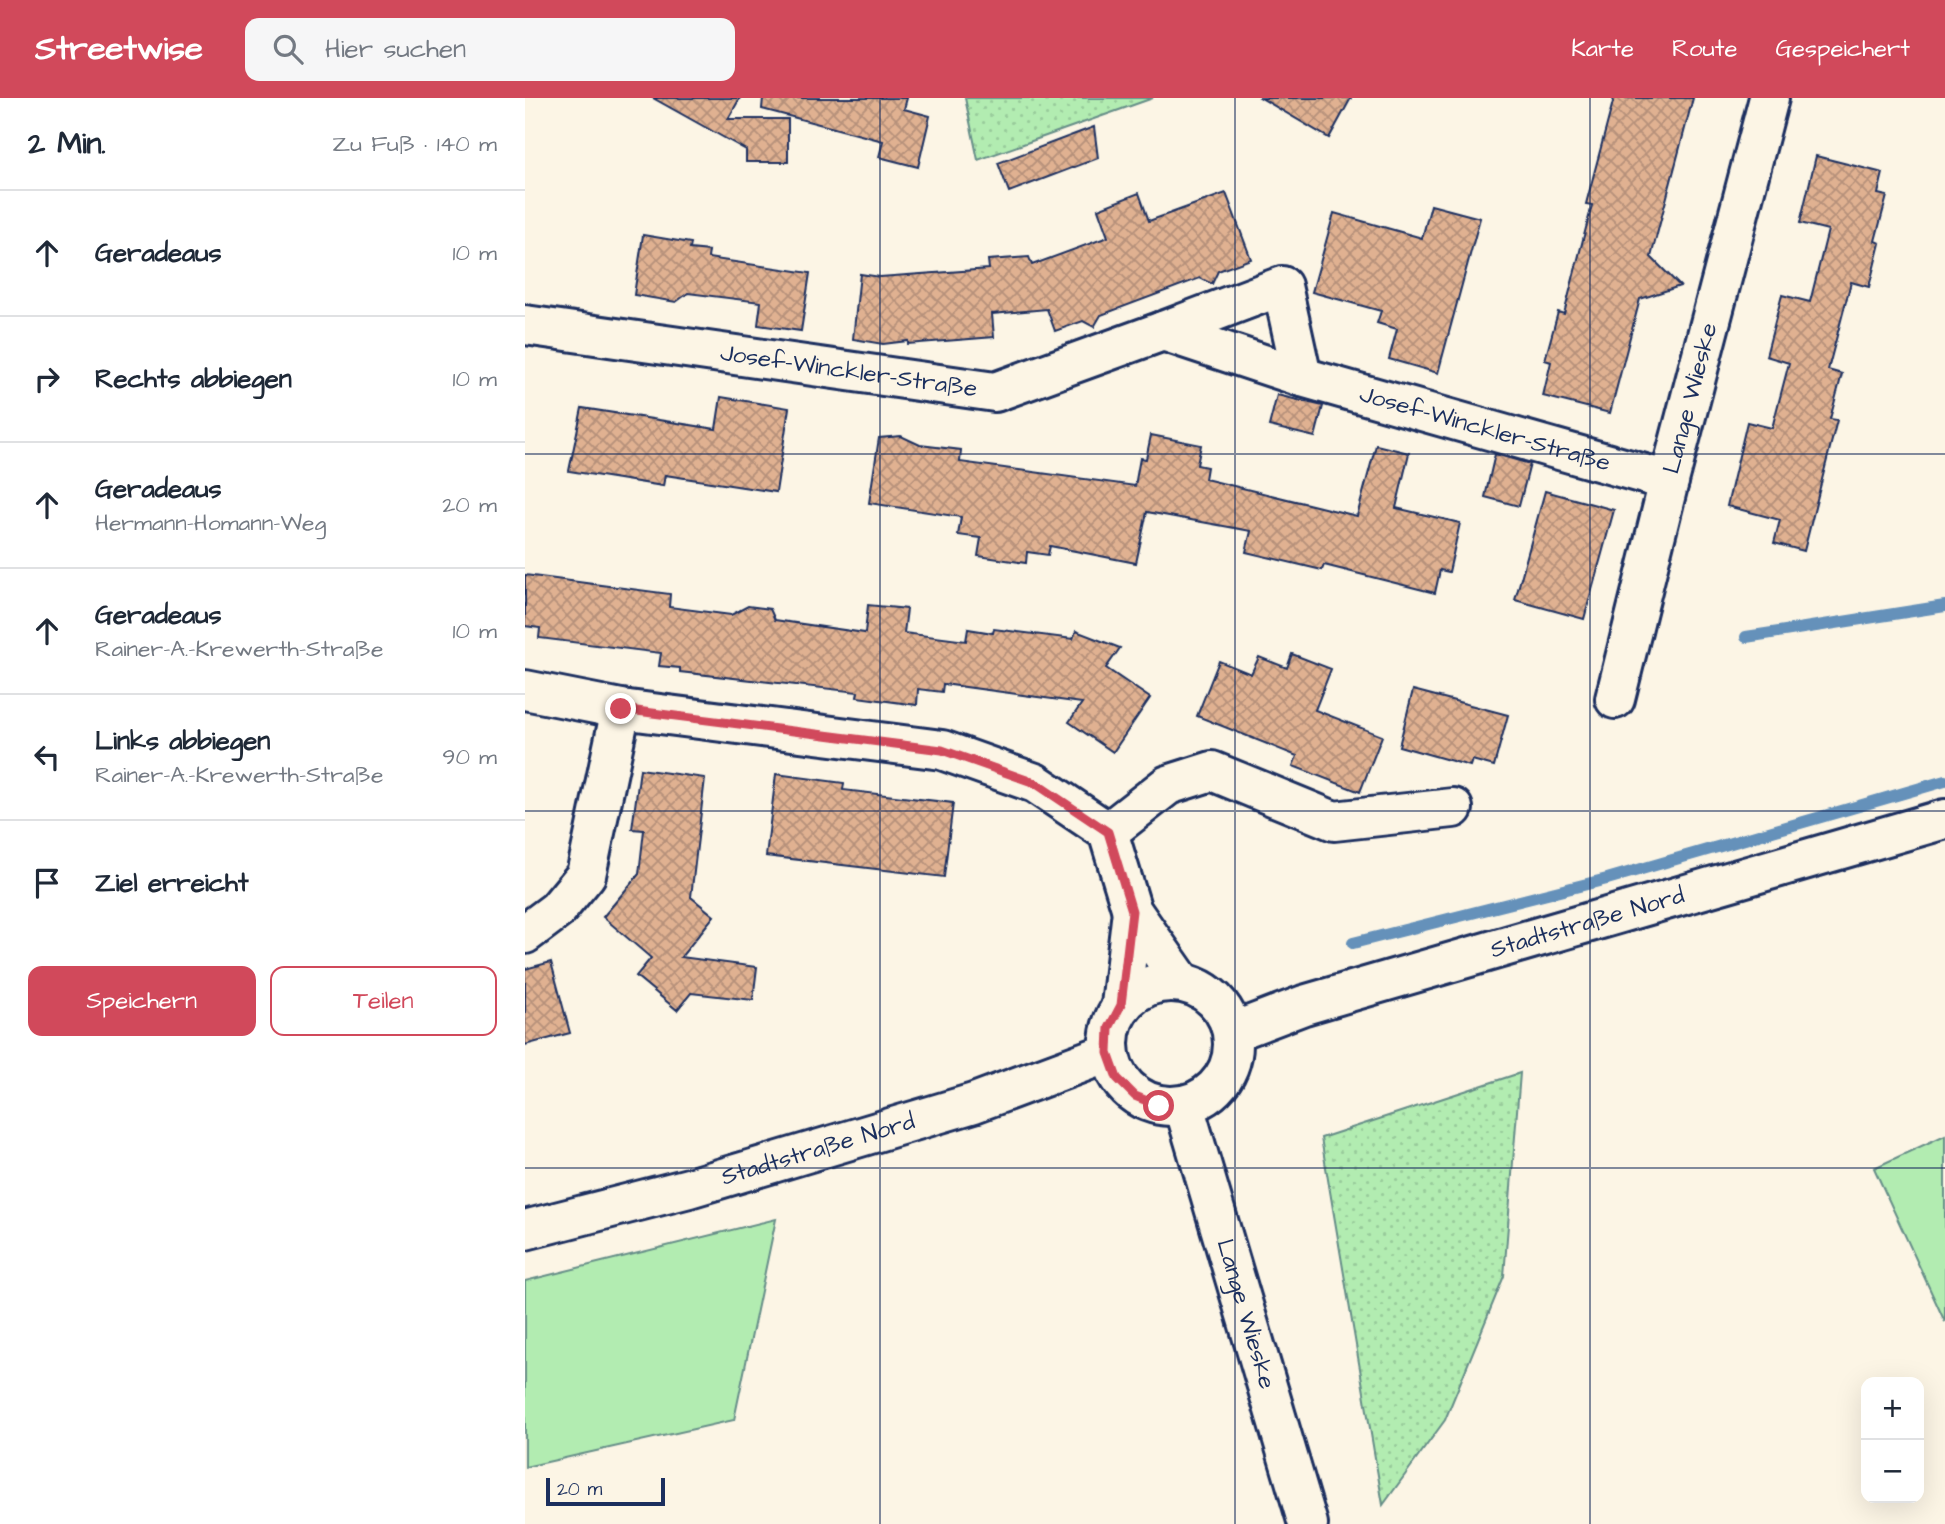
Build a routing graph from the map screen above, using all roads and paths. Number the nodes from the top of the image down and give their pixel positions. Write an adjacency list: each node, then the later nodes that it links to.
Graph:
1 (1769, 98): 5 (street, Lange Wieske)
2 (525, 325): 3 (street, Josef-Winckler-Straße)
3 (1163, 331): 4 (street, Josef-Winckler-Straße); 4 (street, Josef-Winckler-Straße)
4 (1302, 377): 5 (street, Josef-Winckler-Straße)
5 (1669, 481): 7 (street, Lange Wieske)
6 (525, 690): 8 (street)
7 (1615, 699)
8 (621, 709): 11 (street); 13 (street)
9 (1453, 808): 11 (street)
10 (1945, 819): 16 (street, Stadtstraße Nord)
11 (1108, 832): 12 (street)
12 (1132, 911): 14 (street); 15 (street)
13 (525, 934)
14 (1181, 981): 15 (street); 16 (street)
15 (1121, 1005): 17 (street)
16 (1233, 1032): 18 (street)
17 (1108, 1053): 18 (street); 19 (street, Stadtstraße Nord)
18 (1184, 1106): 20 (street, Lange Wieske)
19 (525, 1230)
20 (1308, 1524)

